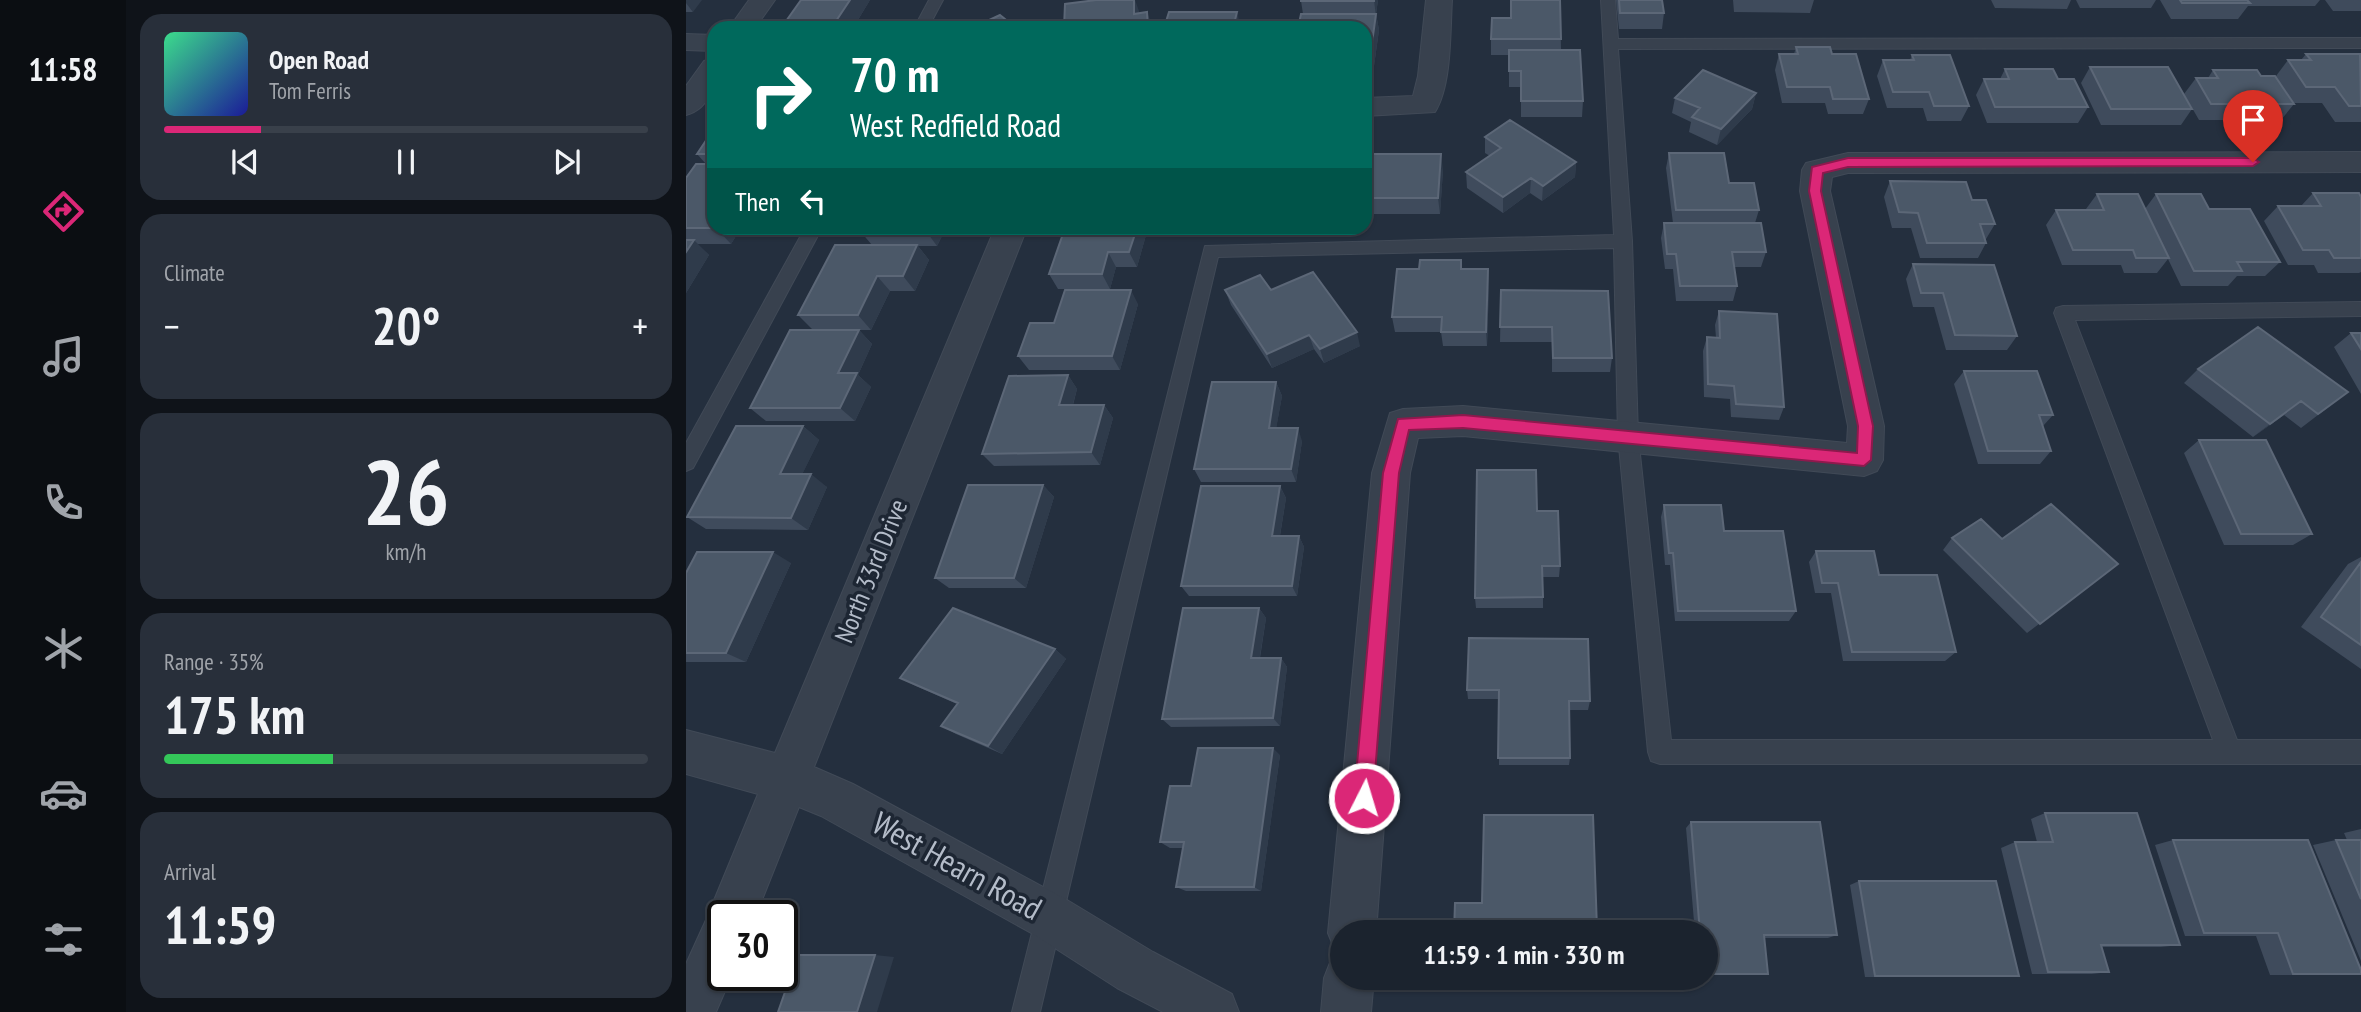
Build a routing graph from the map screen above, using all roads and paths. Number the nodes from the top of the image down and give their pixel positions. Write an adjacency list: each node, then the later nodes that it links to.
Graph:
1 (762, 0): 5 (street)
2 (936, 0): 6 (lane)
3 (1439, 0): 13 (street)
4 (1608, 0): 10 (lane)
5 (747, 21)
6 (925, 21)
7 (686, 42): 8 (street)
8 (707, 43)
9 (2361, 43): 10 (lane)
10 (1612, 44): 17 (lane)
11 (707, 77): 12 (street)
12 (686, 106)
13 (1372, 107)
14 (2361, 162): 19 (street)
15 (809, 235): 20 (lane)
16 (1008, 235): 24 (street, North 33rd Drive)
17 (1623, 241): 19 (lane); 26 (lane)
18 (2361, 309): 22 (lane)
19 (1628, 436): 22 (lane); 27 (street)
20 (686, 462)
21 (686, 752): 24 (street, West Hearn Road)
22 (2230, 752): 23 (lane)
23 (2361, 752)
24 (788, 779): 25 (street, North 33rd Drive); 26 (street, West Hearn Road)
25 (738, 900)
26 (1050, 917): 31 (lane); 32 (street, West Hearn Road)
27 (1353, 920)
28 (707, 974): 30 (street)
29 (1348, 990): 33 (street)
30 (691, 1012)
31 (1026, 1012)
32 (1214, 1012)
33 (1346, 1012)

